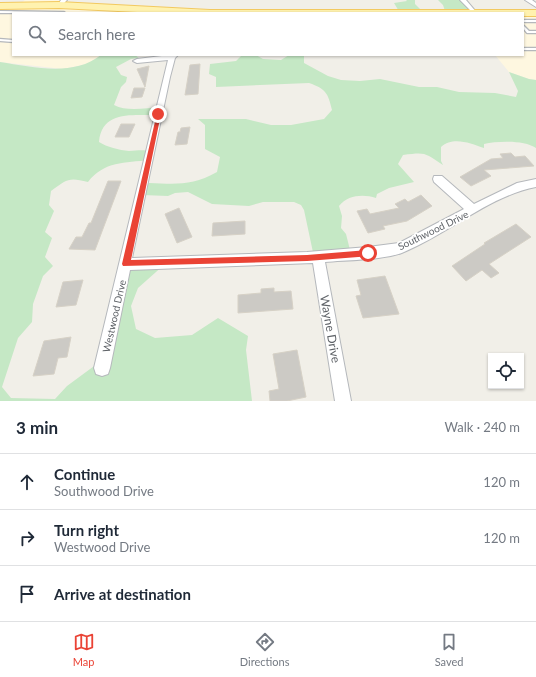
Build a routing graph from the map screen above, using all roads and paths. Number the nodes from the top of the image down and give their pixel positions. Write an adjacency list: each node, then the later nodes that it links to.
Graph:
1 (463, 0): 11 (street)
2 (528, 0): 13 (street)
3 (29, 5): 4 (main road); 5 (main road); 8 (lane)
4 (0, 6)
5 (62, 6): 6 (main road); 9 (lane); 9 (lane)
6 (118, 11): 10 (main road)
7 (0, 12): 8 (lane)
8 (19, 12): 9 (lane)
9 (49, 12)
10 (164, 12)
11 (475, 12)
12 (524, 14): 13 (main road)
13 (535, 14): 14 (lane)
14 (524, 20)
15 (524, 27): 16 (lane)
16 (536, 32)
17 (0, 40): 18 (lane)
18 (12, 41)
19 (524, 49): 20 (lane)
20 (536, 49)
21 (173, 56): 22 (street); 27 (street, Westwood Drive)
22 (137, 61)
23 (438, 179): 25 (street)
24 (536, 183): 25 (street, Southwood Drive)
25 (473, 210): 26 (street, Southwood Drive)
26 (318, 257): 27 (street, Southwood Drive); 29 (street, Wayne Drive)
27 (126, 264): 28 (street, Westwood Drive)
28 (102, 368)
29 (343, 401)

